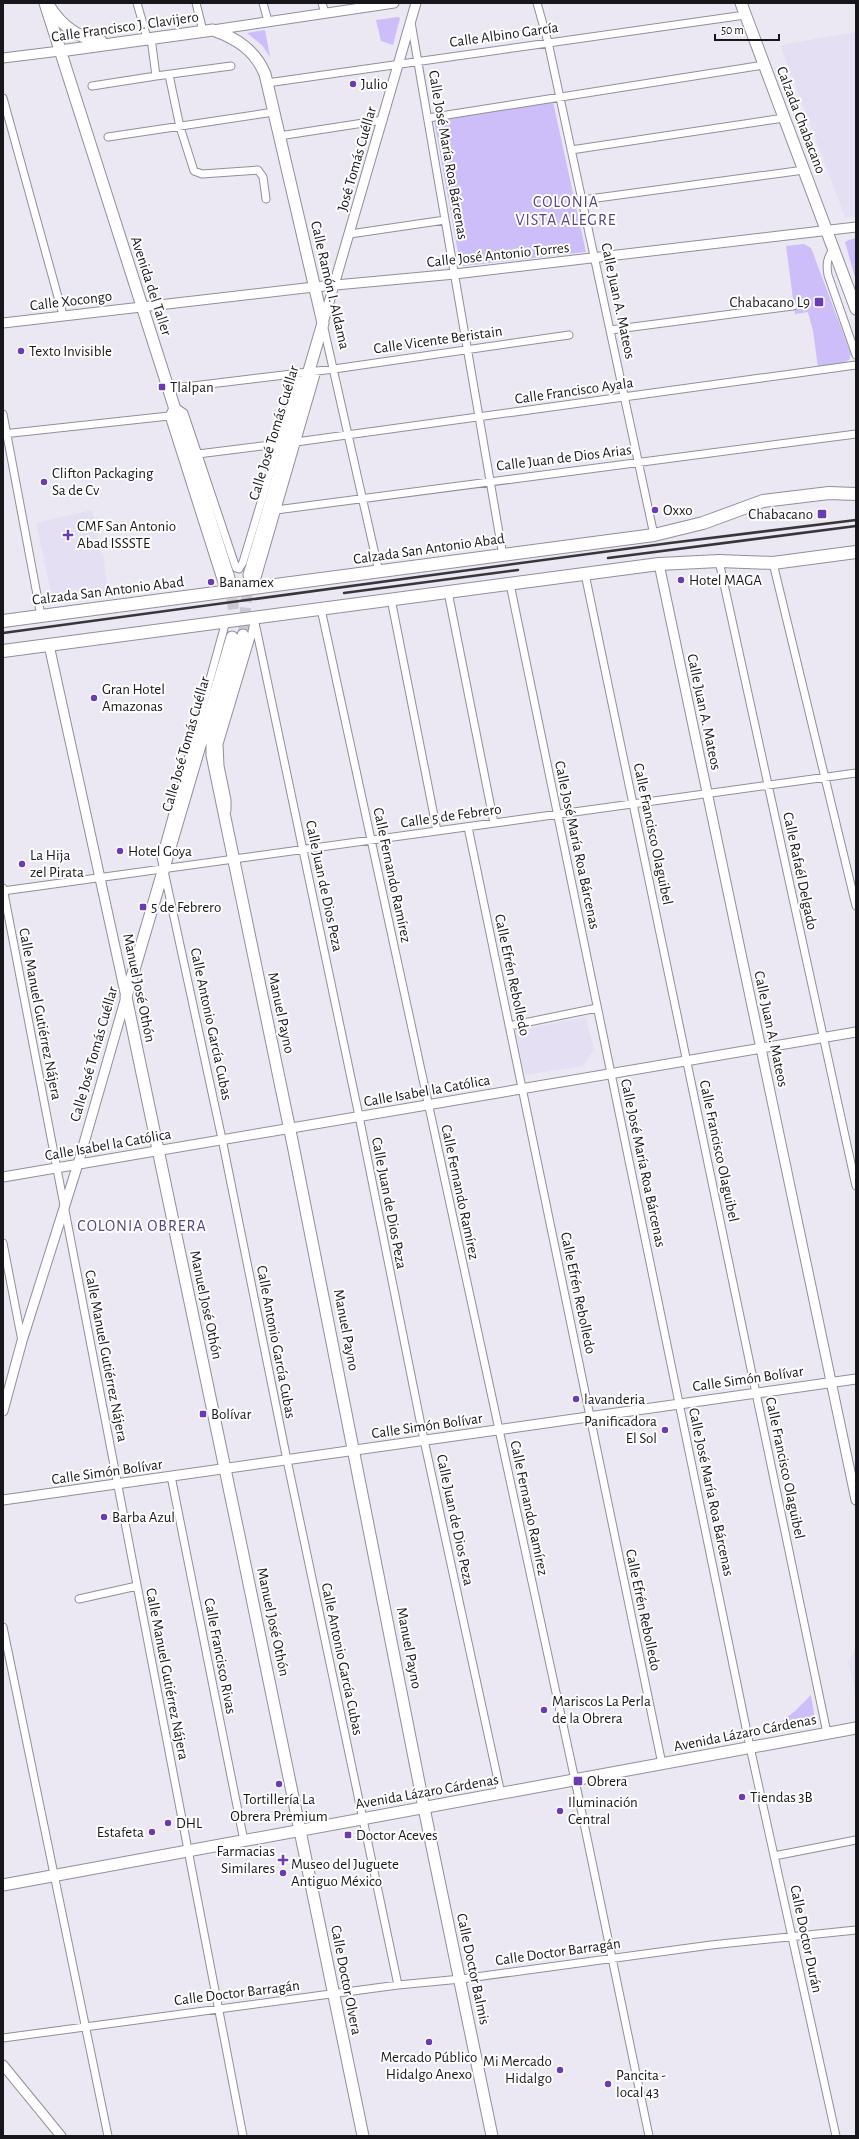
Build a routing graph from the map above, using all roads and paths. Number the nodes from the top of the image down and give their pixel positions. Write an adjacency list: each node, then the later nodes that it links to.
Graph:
1 (46, 3): 17 (main road); 18 (main road, Avenida del Taller)
2 (137, 3): 15 (street)
3 (196, 3): 14 (street)
4 (263, 3): 13 (street)
5 (322, 3): 10 (street)
6 (394, 3): 10 (street, Calle Francisco J. Clavijero)
7 (416, 3): 12 (street, José Tomás Cuéllar)
8 (537, 3): 16 (street, Calle Juan A. Mateos)
9 (741, 3): 11 (main road, Calzada Chabacano)
10 (325, 13): 13 (street, Calle Francisco J. Clavijero)
11 (745, 15): 16 (street, Calle Albino García); 22 (main road, Calzada Chabacano)
12 (411, 19): 20 (street, Calle José María Roa Bárcenas); 21 (street, José Tomás Cuéllar)
13 (268, 21): 14 (street, Calle Francisco J. Clavijero)
14 (208, 30): 15 (main road, Calle Francisco J. Clavijero); 26 (main road, Calle Ramón I. Aldama)
15 (148, 38): 17 (main road, Calle Francisco J. Clavijero); 25 (street)
16 (548, 42): 20 (street, Calle Albino García); 28 (street, Calle Juan A. Mateos)
17 (113, 43): 18 (main road, Calle Francisco J. Clavijero)
18 (60, 51): 19 (street, Calle Francisco J. Clavijero); 50 (main road, Avenida del Taller)
19 (3, 58)
20 (418, 61): 21 (street, Calle Albino García); 31 (street, Calle José María Roa Bárcenas)
21 (399, 64): 26 (street, Calle Albino García); 33 (street, José Tomás Cuéllar)
22 (764, 65): 28 (street); 32 (main road, Calzada Chabacano)
23 (230, 66): 24 (street)
24 (169, 75): 25 (street); 34 (street)
25 (156, 76): 27 (street)
26 (267, 83): 30 (main road, Calle Ramón I. Aldama)
27 (92, 86)
28 (560, 96): 31 (street); 37 (street, Calle Juan A. Mateos)
29 (3, 98): 53 (street)
30 (274, 112): 34 (street); 35 (main road, Calle Ramón I. Aldama)
31 (428, 118): 41 (street, Calle José María Roa Bárcenas)
32 (784, 118): 37 (street); 38 (main road, Calzada Chabacano)
33 (384, 120): 35 (street); 44 (street, José Tomás Cuéllar)
34 (180, 127): 36 (street); 39 (street)
35 (279, 136): 49 (main road, Calle Ramón I. Aldama)
36 (108, 137)
37 (571, 150): 40 (street, Calle Juan A. Mateos)
38 (804, 170): 40 (street); 43 (main road, Calzada Chabacano)
39 (266, 199)
40 (582, 200): 46 (street, Calle Juan A. Mateos)
41 (445, 220): 44 (street); 47 (street, Calle José María Roa Bárcenas)
42 (856, 227): 43 (street, Calle José Antonio Torres)
43 (828, 231): 45 (main road, Calzada Chabacano); 46 (street, Calle José Antonio Torres)
44 (350, 234): 48 (street, José Tomás Cuéllar)
45 (834, 248): 52 (main road, Calzada Chabacano); 59 (street)
46 (594, 258): 47 (street, Calle José Antonio Torres); 56 (street, Calle Juan A. Mateos)
47 (454, 274): 48 (street, Calle José Antonio Torres); 58 (street, Calle José María Roa Bárcenas)
48 (334, 285): 49 (street, Calle José Antonio Torres); 55 (street, José Tomás Cuéllar)
49 (314, 287): 50 (street, Calle José Antonio Torres); 55 (main road, Calle Ramón I. Aldama)
50 (142, 306): 53 (street, Calle Xocongo); 63 (main road, Avenida del Taller)
51 (793, 306): 56 (street)
52 (856, 309)
53 (63, 315): 54 (street, Calle Xocongo)
54 (3, 323)
55 (323, 323): 61 (street, Calle Ramón I. Aldama); 62 (main road, Calle José Tomás Cuéllar)
56 (610, 330): 64 (street, Calle Juan A. Mateos)
57 (569, 335): 58 (street, Calle Vicente Beristain)
58 (467, 349): 61 (street, Calle Vicente Beristain); 67 (street, Calle José María Roa Bárcenas)
59 (856, 355)
60 (856, 365): 64 (street, Calle Francisco Ayala)
61 (334, 369): 62 (street, Calle Vicente Beristain); 70 (street, Calle Ramón I. Aldama)
62 (308, 372): 63 (street, Calle Vicente Beristain); 71 (street); 72 (street); 87 (main road, Calle José Tomás Cuéllar)
63 (168, 388): 65 (main road, Avenida del Taller)
64 (625, 397): 67 (street, Calle Francisco Ayala); 74 (street, Calle Juan A. Mateos)
65 (172, 411): 68 (street); 73 (street); 88 (main road, Avenida del Taller); 91 (street)
66 (3, 414): 68 (street)
67 (479, 417): 70 (street, Calle Francisco Ayala); 75 (street, Calle José María Roa Bárcenas)
68 (5, 433): 95 (street)
69 (856, 434): 74 (street, Calle Juan de Dios Arias)
70 (348, 435): 71 (street, Calle Francisco Ayala); 77 (street, Calle Ramón I. Aldama)
71 (296, 442): 78 (street)
72 (278, 444): 73 (street); 73 (street)
73 (198, 454)
74 (639, 462): 75 (street, Calle Juan de Dios Arias); 79 (street, Calle Juan A. Mateos)
75 (490, 481): 77 (street, Calle Juan de Dios Arias); 81 (street, Calle José María Roa Bárcenas)
76 (856, 494): 79 (highway, Calzada San Antonio Abad)
77 (362, 498): 78 (street, Calle Juan de Dios Arias); 85 (street, Calle Ramón I. Aldama)
78 (276, 510): 90 (street)
79 (654, 535): 81 (highway, Calzada San Antonio Abad)
80 (856, 552): 83 (highway)
81 (503, 556): 85 (highway, Calzada San Antonio Abad)
82 (719, 561): 83 (highway); 84 (highway); 105 (street, Calle Rafaél Delgado)
83 (773, 563): 104 (street)
84 (659, 564): 86 (highway); 106 (street, Calle Juan A. Mateos)
85 (379, 572): 90 (highway, Calzada San Antonio Abad)
86 (585, 574): 89 (highway); 107 (street, Calle Francisco Olaguibel)
87 (249, 575)
88 (229, 578)
89 (510, 584): 92 (highway); 108 (street, Calle José María Roa Bárcenas)
90 (254, 588): 91 (highway, Calzada San Antonio Abad)
91 (224, 592): 95 (highway, Calzada San Antonio Abad)
92 (448, 592): 93 (highway); 110 (street)
93 (391, 599): 94 (highway); 112 (street)
94 (321, 609): 96 (highway); 113 (street, Calle Fernando Ramírez)
95 (41, 616): 97 (highway, Calzada San Antonio Abad)
96 (254, 618): 98 (highway); 109 (street); 114 (street, Calle Juan de Dios Peza)
97 (3, 621)
98 (226, 621): 101 (highway); 116 (street, Calle Antonio García Cubas)
99 (244, 635): 109 (main road, Calle José Tomás Cuéllar)
100 (232, 637): 116 (main road, Calle José Tomás Cuéllar)
101 (49, 645): 102 (highway); 117 (street, Manuel José Othón)
102 (3, 651)
103 (856, 773): 104 (street, Calle 5 de Febrero)
104 (825, 778): 105 (street, Calle 5 de Febrero); 119 (street)
105 (768, 785): 106 (street, Calle 5 de Febrero); 124 (street, Calle Rafaél Delgado)
106 (707, 793): 107 (street, Calle 5 de Febrero); 125 (street, Calle Juan A. Mateos)
107 (633, 804): 108 (street, Calle 5 de Febrero); 126 (street, Calle Francisco Olaguibel)
108 (557, 814): 110 (street, Calle 5 de Febrero); 121 (street, Calle José María Roa Bárcenas)
109 (226, 822): 115 (main road, Calle José Tomás Cuéllar)
110 (494, 823): 111 (street, Calle 5 de Febrero)
111 (468, 826): 112 (street, Calle 5 de Febrero); 122 (street, Calle Efrén Rebolledo)
112 (437, 831): 113 (street, Calle 5 de Febrero)
113 (371, 840): 114 (street, Calle 5 de Febrero); 129 (street, Calle Fernando Ramírez)
114 (303, 849): 115 (street, Calle 5 de Febrero); 130 (street, Calle Juan de Dios Peza)
115 (234, 859): 116 (street, Calle 5 de Febrero); 131 (main road, Manuel Payno)
116 (165, 869): 117 (street, Calle 5 de Febrero); 120 (main road, Calle José Tomás Cuéllar); 132 (street, Calle Antonio García Cubas)
117 (100, 878): 118 (street, Calle 5 de Febrero); 120 (street, Manuel José Othón)
118 (3, 890): 135 (street, Calle Manuel Gutiérrez Nájera)
119 (856, 906)
120 (126, 997): 133 (main road, Manuel José Othón); 134 (street, Calle José Tomás Cuéllar)
121 (597, 1008): 122 (street); 127 (street, Calle José María Roa Bárcenas)
122 (510, 1026): 128 (street, Calle Efrén Rebolledo)
123 (856, 1032): 124 (street, Calle Isabel la Católica)
124 (823, 1038): 125 (street, Calle Isabel la Católica); 137 (street, Calle Rafaél Delgado)
125 (760, 1048): 126 (street, Calle Isabel la Católica); 142 (street, Calle Juan A. Mateos)
126 (687, 1060): 127 (street, Calle Isabel la Católica); 143 (street, Calle Francisco Olaguibel)
127 (611, 1074): 128 (street, Calle Isabel la Católica); 144 (street, Calle José María Roa Bárcenas)
128 (522, 1088): 129 (street, Calle Isabel la Católica); 146 (street, Calle Efrén Rebolledo)
129 (428, 1105): 130 (street, Calle Isabel la Católica); 147 (street, Calle Fernando Ramírez)
130 (359, 1116): 131 (street, Calle Isabel la Católica); 148 (street, Calle Juan de Dios Peza)
131 (290, 1128): 132 (street, Calle Isabel la Católica); 149 (main road, Manuel Payno)
132 (222, 1140): 133 (street, Calle Isabel la Católica); 150 (street, Calle Antonio García Cubas)
133 (158, 1151): 134 (street, Calle Isabel la Católica); 151 (main road, Manuel José Othón)
134 (78, 1164): 135 (street, Calle Isabel la Católica); 138 (street, Calle José Tomás Cuéllar)
135 (57, 1168): 136 (street, Calle Isabel la Católica); 138 (street, Calle Manuel Gutiérrez Nájera)
136 (3, 1177)
137 (856, 1186)
138 (63, 1206): 140 (street, Calle José Tomás Cuéllar); 153 (street, Calle Manuel Gutiérrez Nájera)
139 (3, 1243): 140 (street)
140 (22, 1341): 145 (street, Calle José Tomás Cuéllar)
141 (856, 1379): 142 (street, Calle Simón Bolívar)
142 (830, 1382): 143 (street, Calle Simón Bolívar); 155 (street, Calle Juan A. Mateos)
143 (756, 1392): 144 (street, Calle Simón Bolívar); 160 (street, Calle Francisco Olaguibel)
144 (679, 1403): 146 (street, Calle Simón Bolívar); 161 (street, Calle José María Roa Bárcenas)
145 (3, 1411)
146 (590, 1416): 147 (street, Calle Simón Bolívar); 162 (street, Calle Efrén Rebolledo)
147 (498, 1430): 148 (street, Calle Simón Bolívar); 163 (street, Calle Fernando Ramírez)
148 (424, 1440): 149 (street, Calle Simón Bolívar); 164 (street, Calle Juan de Dios Peza)
149 (355, 1451): 150 (street, Calle Simón Bolívar); 165 (main road, Manuel Payno)
150 (287, 1460): 151 (street, Calle Simón Bolívar); 166 (street, Calle Antonio García Cubas)
151 (225, 1469): 152 (street, Calle Simón Bolívar); 167 (main road, Manuel José Othón)
152 (171, 1476): 153 (street, Calle Simón Bolívar); 169 (street, Calle Francisco Rivas)
153 (118, 1485): 154 (street, Calle Simón Bolívar); 156 (street, Calle Manuel Gutiérrez Nájera)
154 (3, 1500)
155 (856, 1500)
156 (137, 1586): 157 (street); 170 (street, Calle Manuel Gutiérrez Nájera)
157 (79, 1599)
158 (3, 1628): 172 (street)
159 (856, 1728): 160 (main road, Avenida Lázaro Cárdenas)
160 (827, 1733): 161 (main road, Avenida Lázaro Cárdenas)
161 (750, 1747): 162 (main road, Avenida Lázaro Cárdenas); 171 (street, Calle Doctor Durán)
162 (662, 1764): 163 (main road, Avenida Lázaro Cárdenas)
163 (575, 1780): 164 (main road, Avenida Lázaro Cárdenas); 176 (street, Calle Fernando Ramírez)
164 (501, 1794): 165 (main road, Avenida Lázaro Cárdenas)
165 (424, 1808): 166 (main road, Avenida Lázaro Cárdenas); 177 (main road, Calle Doctor Balmis)
166 (363, 1819): 167 (main road, Avenida Lázaro Cárdenas); 178 (street, Calle Antonio García Cubas)
167 (301, 1830): 169 (main road, Avenida Lázaro Cárdenas); 179 (main road, Calle Doctor Olvera)
168 (856, 1840): 171 (street)
169 (244, 1841): 170 (main road, Avenida Lázaro Cárdenas)
170 (188, 1851): 172 (main road, Avenida Lázaro Cárdenas); 180 (street, Calle Manuel Gutiérrez Nájera)
171 (774, 1856): 175 (street, Calle Doctor Durán)
172 (54, 1876): 173 (main road, Avenida Lázaro Cárdenas); 181 (street)
173 (3, 1885)
174 (856, 1930): 175 (street, Calle Doctor Barragán)
175 (792, 1936): 176 (street, Calle Doctor Barragán); 190 (street, Calle Doctor Durán)
176 (612, 1958): 177 (street, Calle Doctor Barragán); 189 (street, Calle Fernando Ramírez)
177 (461, 1979): 178 (street, Calle Doctor Barragán); 188 (main road, Calle Doctor Balmis)
178 (398, 1984): 179 (street, Calle Doctor Barragán)
179 (334, 1994): 180 (street, Calle Doctor Barragán); 187 (main road, Calle Doctor Olvera)
180 (218, 2008): 181 (street, Calle Doctor Barragán); 186 (street, Calle Manuel Gutiérrez Nájera)
181 (85, 2027): 182 (street, Calle Doctor Barragán); 185 (street)
182 (3, 2038)
183 (3, 2065): 184 (street)
184 (61, 2136)
185 (108, 2136)
186 (243, 2136)
187 (363, 2136)
188 (492, 2136)
189 (649, 2136)
190 (836, 2136)

